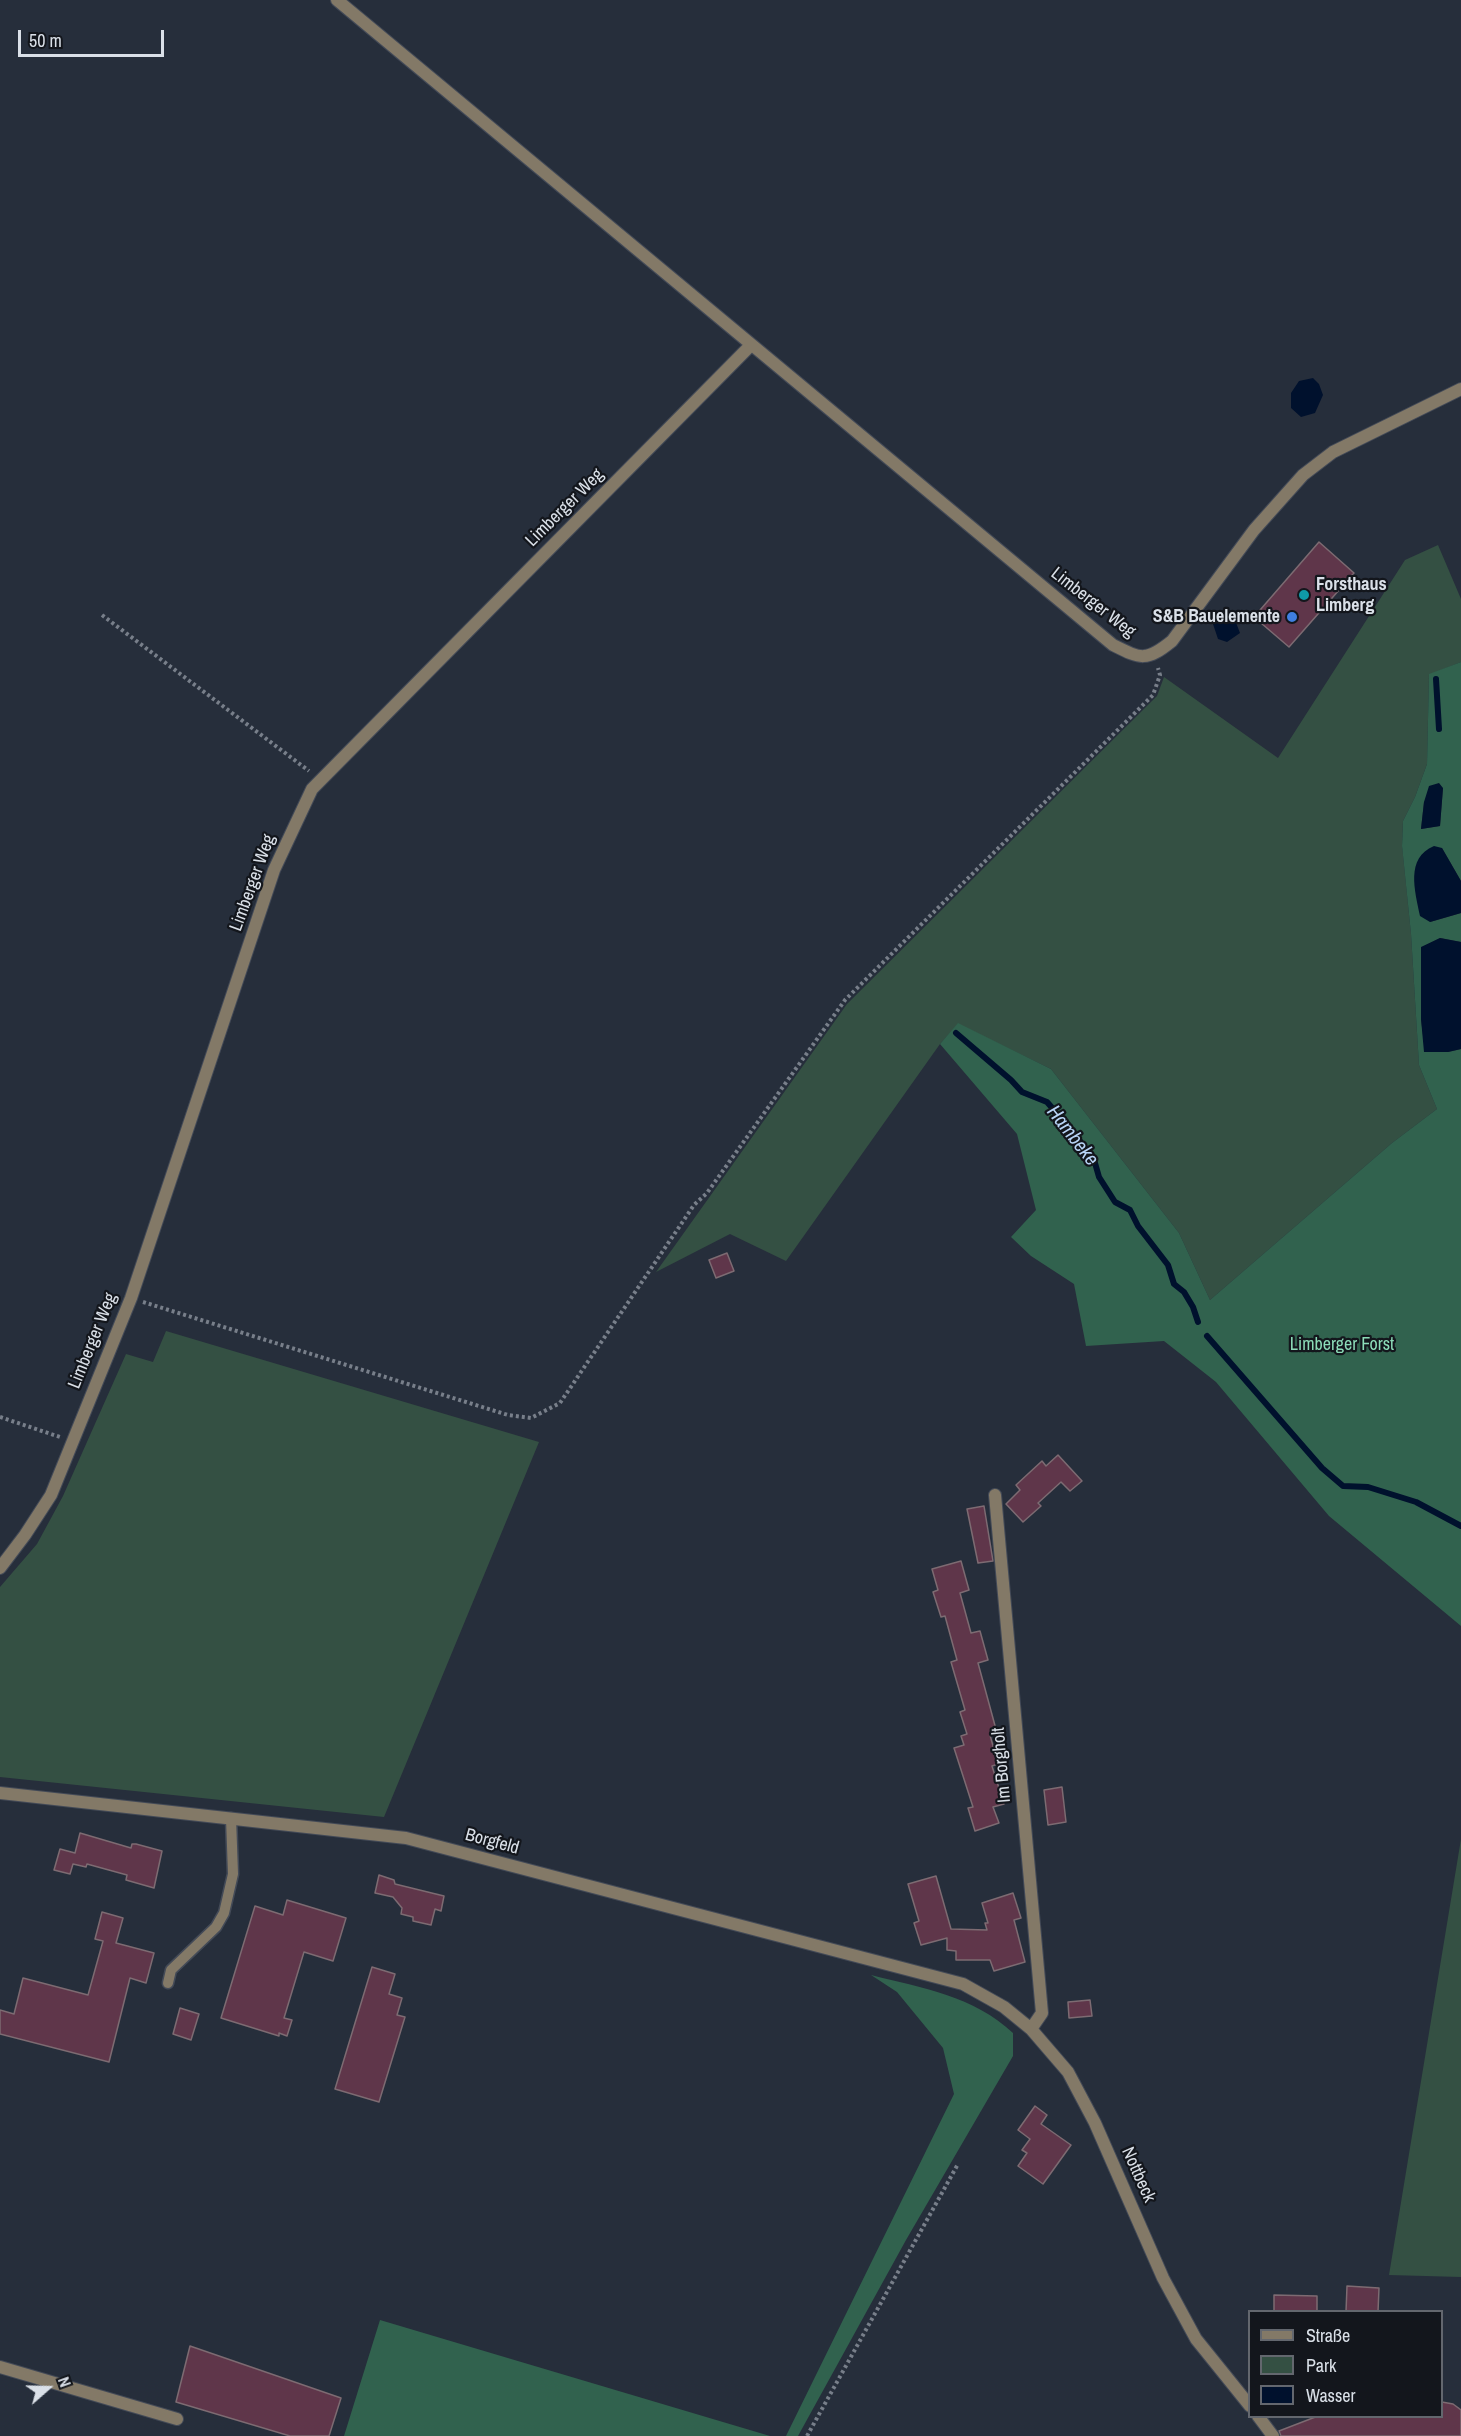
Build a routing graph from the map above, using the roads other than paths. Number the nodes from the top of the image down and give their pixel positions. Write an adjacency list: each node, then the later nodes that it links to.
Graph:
1 (337, 0): 2 (street, Limberger Weg)
2 (751, 345): 3 (street, Limberger Weg); 5 (street, Limberger Weg)
3 (1461, 389)
4 (995, 1495): 10 (street, Im Borgholt)
5 (0, 1568)
6 (0, 1793): 7 (street, Borgfeld)
7 (231, 1818): 8 (lane); 9 (street, Borgfeld)
8 (168, 1983)
9 (963, 1984): 10 (street, Nottbeck)
10 (1031, 2029): 12 (street, Nottbeck)
11 (0, 2367): 14 (street)
12 (1248, 2403)
13 (1260, 2418): 15 (street)
14 (177, 2419)
15 (1273, 2436)

